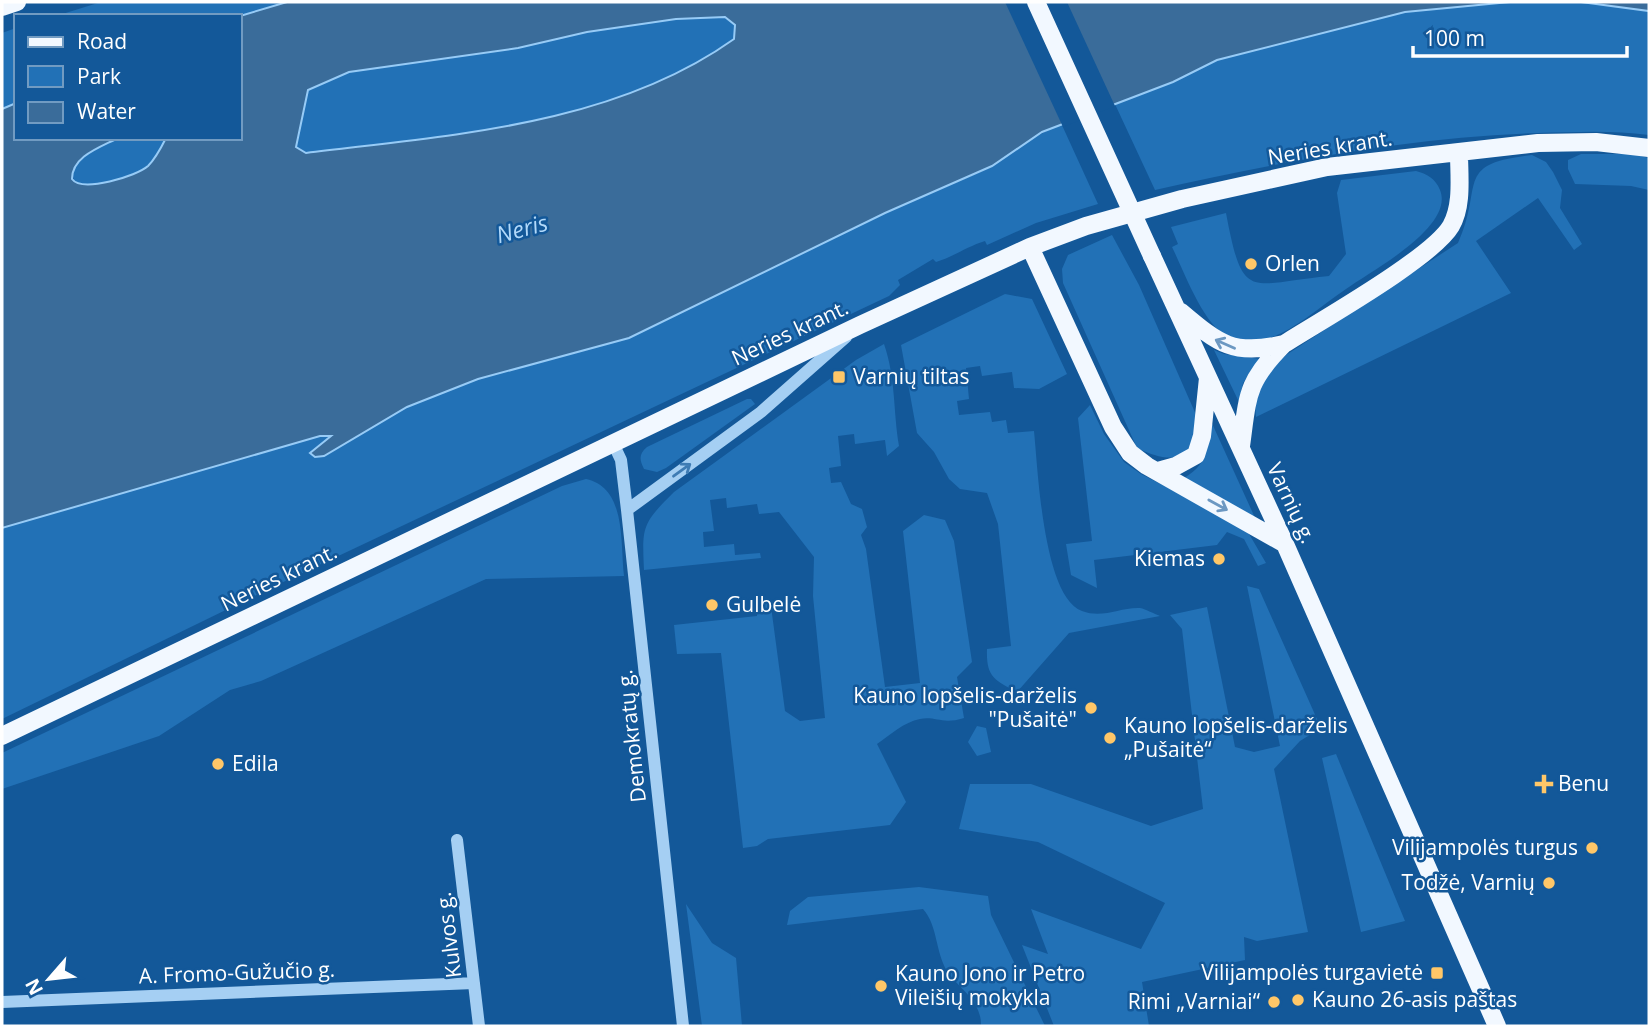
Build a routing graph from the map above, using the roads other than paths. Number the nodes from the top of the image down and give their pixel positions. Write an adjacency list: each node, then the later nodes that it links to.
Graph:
1 (17, 2): 3 (main road)
2 (1036, 2): 7 (main road, Varnių g., bridge)
3 (2, 7)
4 (1649, 148): 5 (main road, Neries krant.)
5 (1460, 152): 6 (main road, Neries krant.); 9 (main road)
6 (1030, 247): 8 (main road, Neries krant.); 13 (main road)
7 (1177, 309): 9 (main road, one-way to 7); 10 (main road, Varnių g.)
8 (860, 325): 11 (main road, Neries krant.); 14 (street, one-way to 8)
9 (1284, 344): 12 (main road)
10 (1208, 376): 12 (main road, Varnių g.); 13 (main road)
11 (613, 443): 14 (street, Demokratų g.); 16 (main road, Neries krant.)
12 (1241, 447): 15 (main road, Varnių g.)
13 (1158, 471): 15 (main road, one-way to 15)
14 (627, 510): 21 (street, Demokratų g.)
15 (1286, 544): 22 (main road, Varnių g.)
16 (2, 736)
17 (457, 840): 18 (street, Kulvos g.)
18 (474, 983): 19 (street, A. Fromo-Gužučio g.); 20 (street, Kulvos g.)
19 (2, 1002)
20 (480, 1026)
21 (683, 1026)
22 (1497, 1026)

